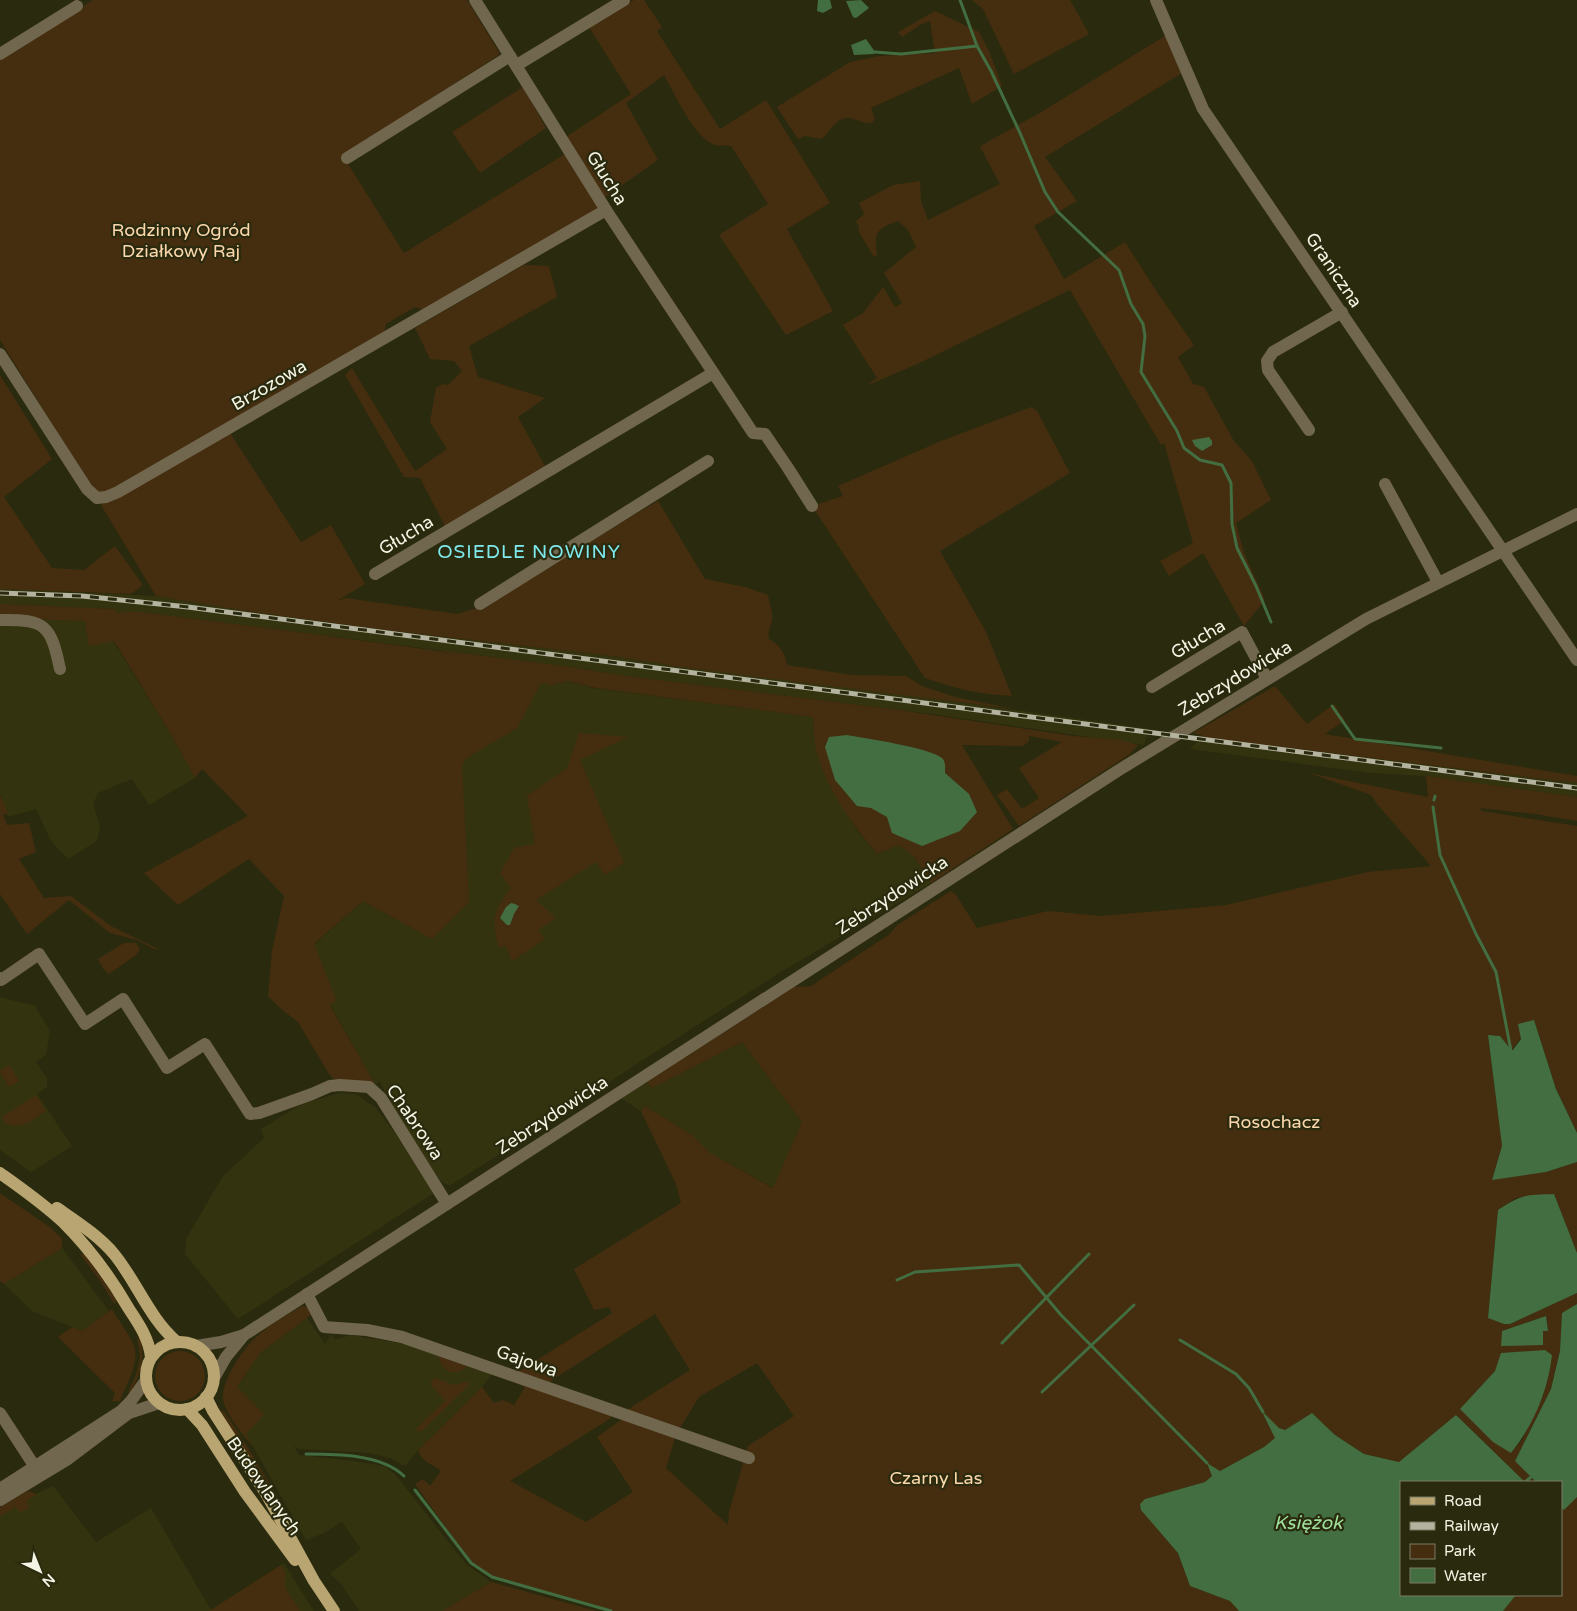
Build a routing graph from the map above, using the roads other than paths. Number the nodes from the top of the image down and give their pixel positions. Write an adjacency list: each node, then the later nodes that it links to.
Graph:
1 (475, 0): 6 (street, Głucha)
2 (624, 0): 6 (street)
3 (1156, 0): 9 (street, Graniczna)
4 (77, 6): 5 (street)
5 (0, 54)
6 (513, 61): 7 (street); 8 (street, Głucha)
7 (347, 158)
8 (606, 210): 10 (street, Brzozowa); 11 (street, Głucha)
9 (1342, 312): 12 (street); 17 (street, Graniczna)
10 (0, 354)
11 (712, 373): 15 (street, Głucha); 18 (street, Głucha)
12 (1309, 430)
13 (708, 460): 20 (street)
14 (1384, 484): 19 (street)
15 (812, 506)
16 (1577, 514): 17 (street, Zebrzydowicka)
17 (1502, 550): 19 (street, Zebrzydowicka); 22 (street, Graniczna)
18 (375, 574)
19 (1438, 582): 24 (street, Zebrzydowicka)
20 (480, 604)
21 (0, 620): 23 (street)
22 (1577, 660)
23 (60, 670)
24 (1267, 679): 25 (street, Głucha); 29 (street, Zebrzydowicka)
25 (1152, 687)
26 (0, 978): 29 (street, Chabrowa)
27 (0, 1174): 28 (main road)
28 (28, 1193): 32 (main road); 34 (main road)
29 (448, 1204): 30 (street, Zebrzydowicka)
30 (307, 1294): 31 (street, Zebrzydowicka); 41 (street, Gajowa)
31 (244, 1335): 33 (street, Zebrzydowicka); 35 (street, Zebrzydowicka)
32 (177, 1342): 33 (main road); 34 (main road)
33 (196, 1346): 35 (main road)
34 (152, 1357): 36 (main road)
35 (214, 1378): 37 (main road)
36 (146, 1380): 38 (main road); 42 (street)
37 (206, 1397): 39 (main road); 45 (main road, Budowlanych)
38 (159, 1404): 39 (main road); 44 (street)
39 (188, 1409): 45 (main road, Budowlanych)
40 (0, 1413): 42 (street)
41 (750, 1458)
42 (35, 1466): 43 (street)
43 (0, 1489)
44 (0, 1500)
45 (314, 1581): 46 (main road, Budowlanych)
46 (334, 1611)

